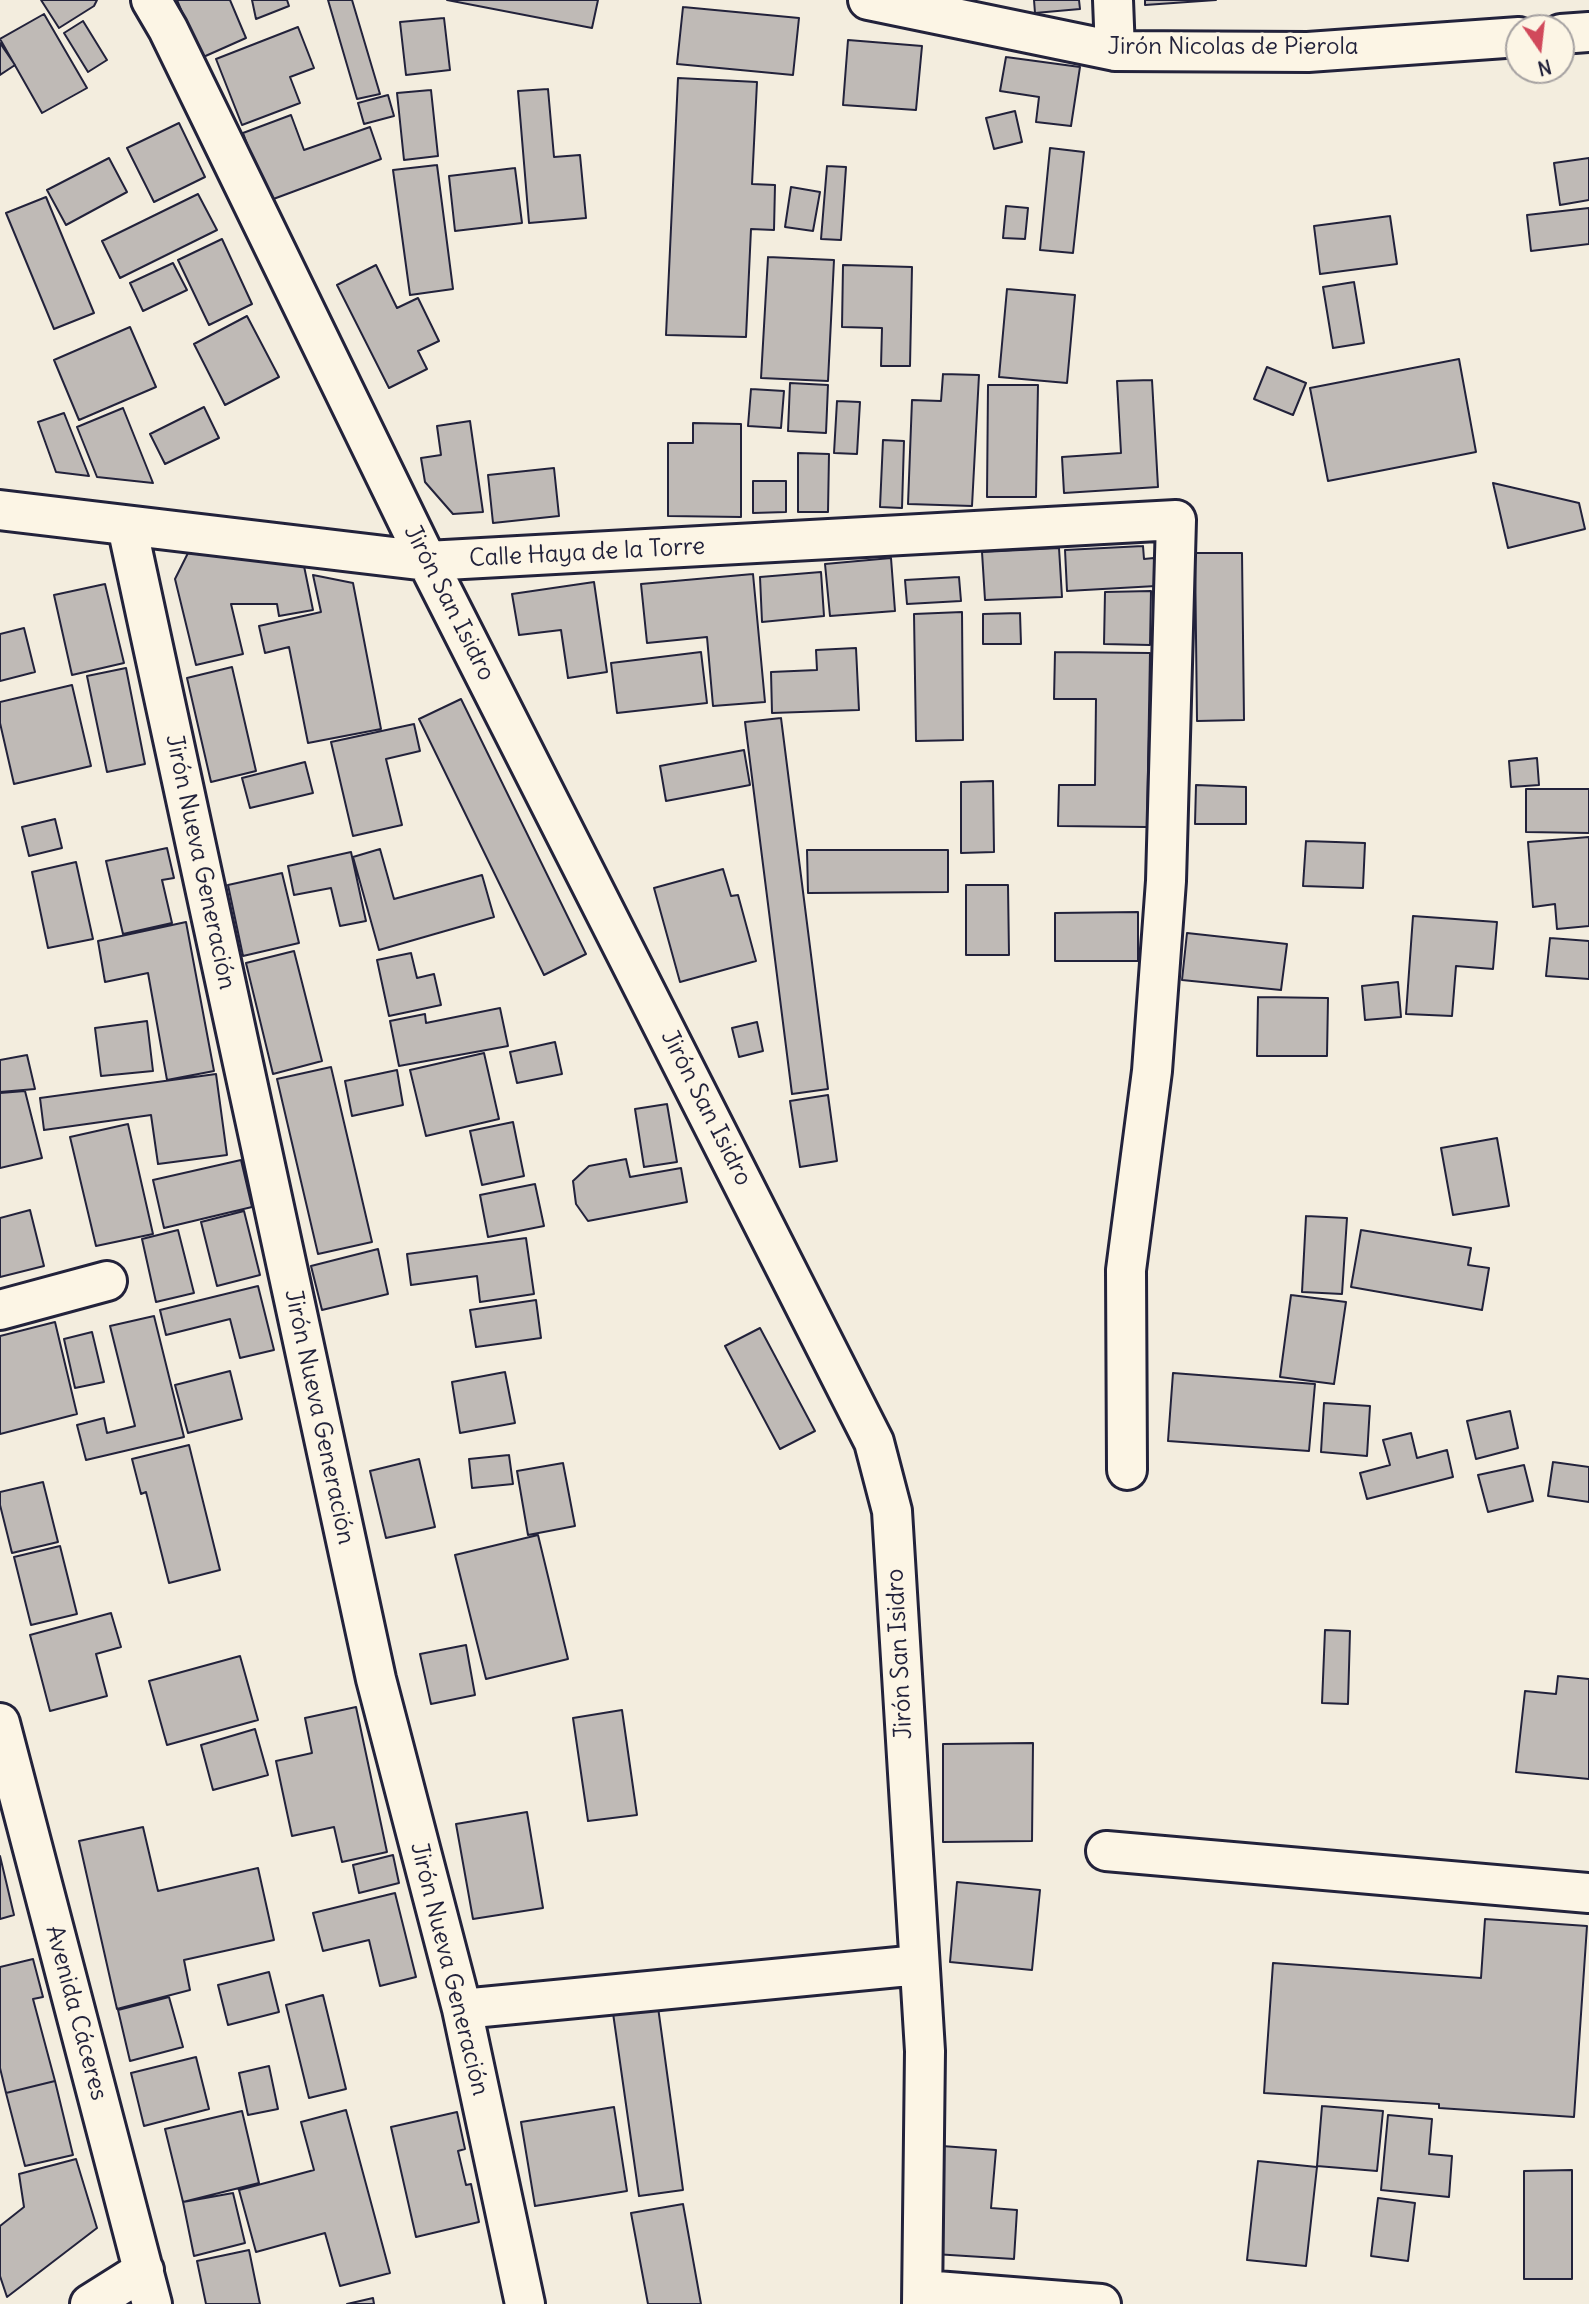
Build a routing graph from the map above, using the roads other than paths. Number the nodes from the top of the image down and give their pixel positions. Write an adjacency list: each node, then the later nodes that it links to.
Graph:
1 (151, 0): 8 (street, Jirón San Isidro)
2 (868, 0): 5 (street, Jirón Nicolas de Pierola)
3 (1113, 0): 5 (street)
4 (1505, 38): 5 (street, Jirón Nicolas de Pierola)
5 (1115, 51)
6 (0, 510): 7 (street, Calle Haya de la Torre)
7 (127, 526): 8 (street, Calle Haya de la Torre); 16 (street, Jirón Nueva Generación)
8 (427, 561): 11 (street, Calle Haya de la Torre); 15 (street, Jirón San Isidro)
9 (107, 1281): 10 (street)
10 (0, 1310)
11 (1127, 1470)
12 (0, 1723): 17 (street, Avenida Cáceres)
13 (1105, 1851): 14 (street)
14 (1589, 1893)
15 (919, 1965): 16 (street); 18 (street, Jirón San Isidro)
16 (462, 2009): 20 (street, Jirón Nueva Generación)
17 (148, 2287): 19 (street)
18 (922, 2297): 21 (street)
19 (90, 2304)
20 (525, 2304)
21 (1101, 2304)

